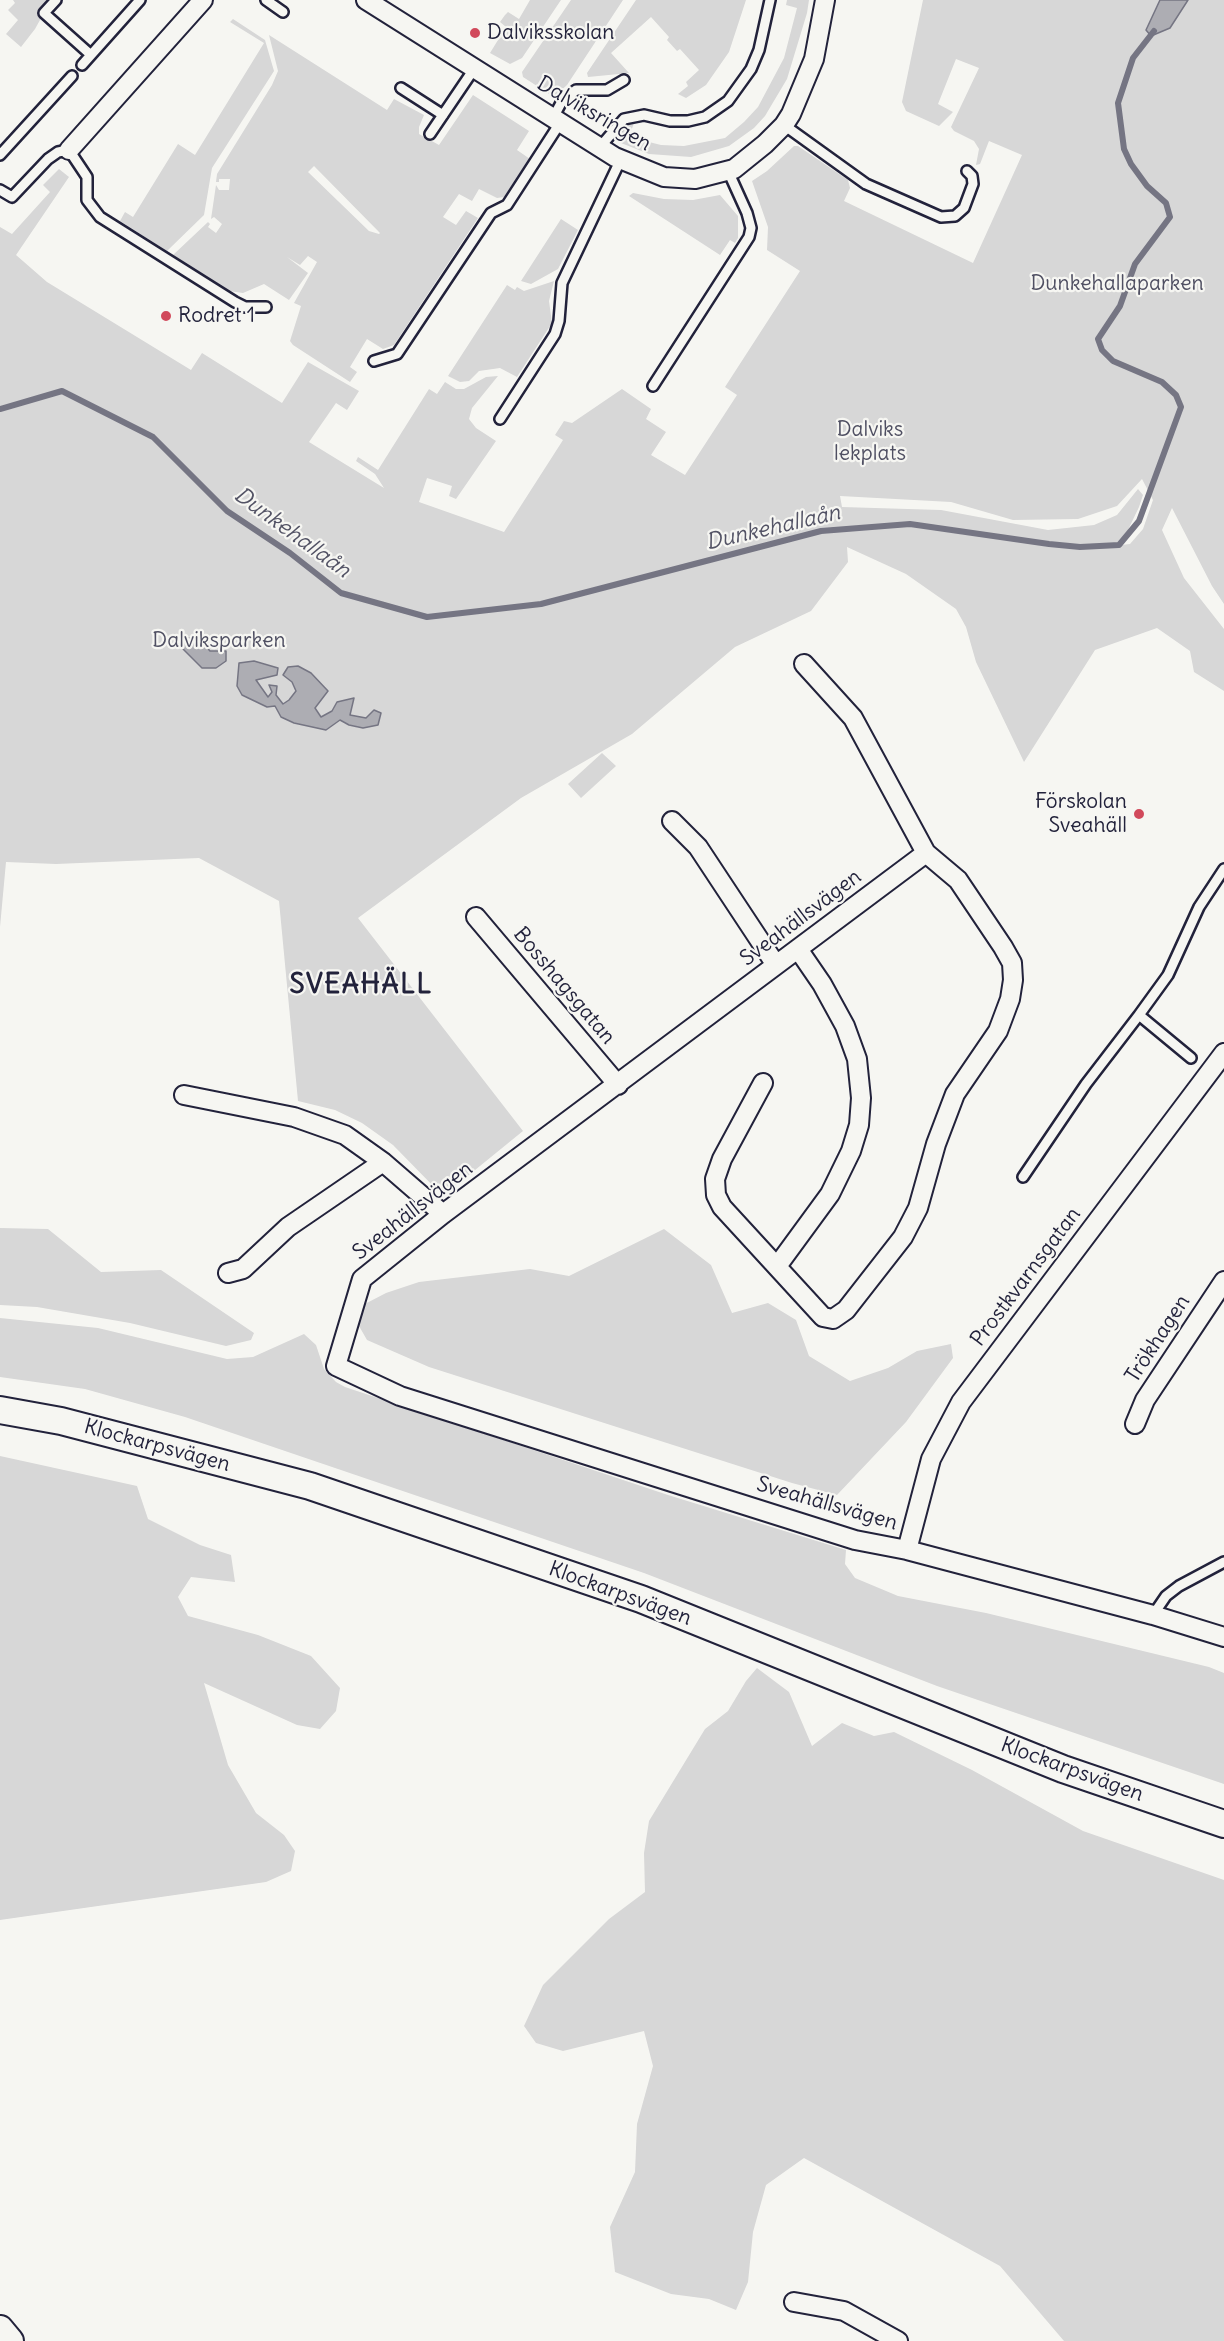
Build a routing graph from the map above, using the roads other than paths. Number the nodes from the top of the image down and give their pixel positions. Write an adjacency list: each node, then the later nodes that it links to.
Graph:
1 (56, 0): 9 (lane)
2 (140, 0): 9 (lane)
3 (266, 0): 8 (lane)
4 (366, 0): 11 (street, Dalviksringen)
5 (770, 0): 19 (lane)
6 (825, 0): 17 (street, Dalviksringen)
7 (200, 1): 20 (street)
8 (283, 12)
9 (91, 55): 10 (lane)
10 (82, 65)
11 (474, 69): 15 (lane); 16 (street, Dalviksringen)
12 (72, 76): 21 (lane)
13 (624, 80): 16 (lane)
14 (401, 88): 15 (lane)
15 (443, 115): 18 (lane)
16 (556, 120): 19 (street, Dalviksringen); 27 (lane)
17 (784, 124): 23 (street, Dalviksringen); 24 (lane)
18 (430, 134)
19 (600, 147): 22 (street, Dalviksringen)
20 (69, 150): 25 (lane); 26 (lane)
21 (0, 155)
22 (621, 159): 23 (street, Dalviksringen); 29 (lane)
23 (728, 171): 28 (lane)
24 (967, 171)
25 (0, 190)
26 (266, 307)
27 (374, 361)
28 (653, 386)
29 (500, 419)
30 (804, 664): 32 (street)
31 (672, 821): 36 (street)
32 (926, 853): 35 (street, Sveahällsvägen); 46 (street)
33 (1224, 869): 37 (lane)
34 (476, 917): 41 (street, Bosshagsgatan)
35 (798, 949): 36 (street, Sveahällsvägen); 46 (street)
36 (776, 965): 41 (street, Sveahällsvägen)
37 (1139, 1015): 39 (lane); 44 (lane)
38 (1224, 1053): 51 (street, Prostkvarnsgatan)
39 (1191, 1058)
40 (763, 1083): 46 (street)
41 (618, 1085): 45 (street, Sveahällsvägen)
42 (184, 1095): 43 (street)
43 (383, 1162): 45 (street); 47 (street)
44 (1023, 1177)
45 (443, 1214): 51 (street, Sveahällsvägen)
46 (778, 1265)
47 (228, 1273)
48 (1224, 1281): 50 (street, Trökhagen)
49 (0, 1410): 55 (street, Klockarpsvägen)
50 (1135, 1424)
51 (907, 1550): 53 (street, Sveahällsvägen)
52 (1224, 1562): 53 (lane)
53 (1153, 1615): 54 (street, Sveahällsvägen)
54 (1224, 1637)
55 (1224, 1824)
56 (794, 2302): 59 (street)
57 (0, 2329): 58 (street)
58 (10, 2341)
59 (898, 2341)

